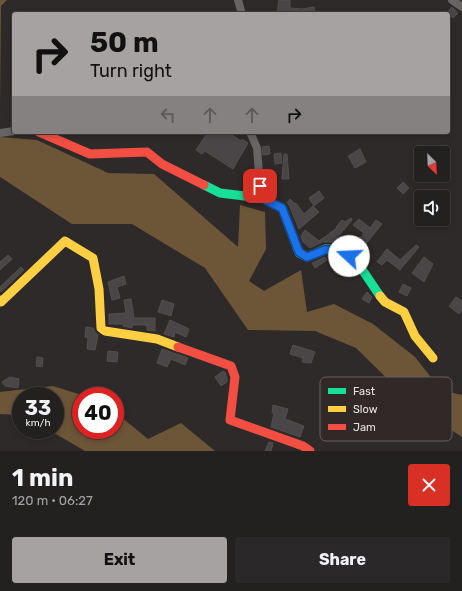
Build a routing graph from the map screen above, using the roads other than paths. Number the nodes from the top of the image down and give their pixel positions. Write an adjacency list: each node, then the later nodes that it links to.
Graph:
1 (238, 0): 4 (street)
2 (452, 0): 3 (street)
3 (462, 7)
4 (241, 12)
5 (12, 131): 6 (street)
6 (0, 133)
7 (44, 134): 9 (street)
8 (251, 134): 9 (street)
9 (261, 198): 11 (street)
10 (0, 300): 12 (street)
11 (433, 358)
12 (310, 451)

